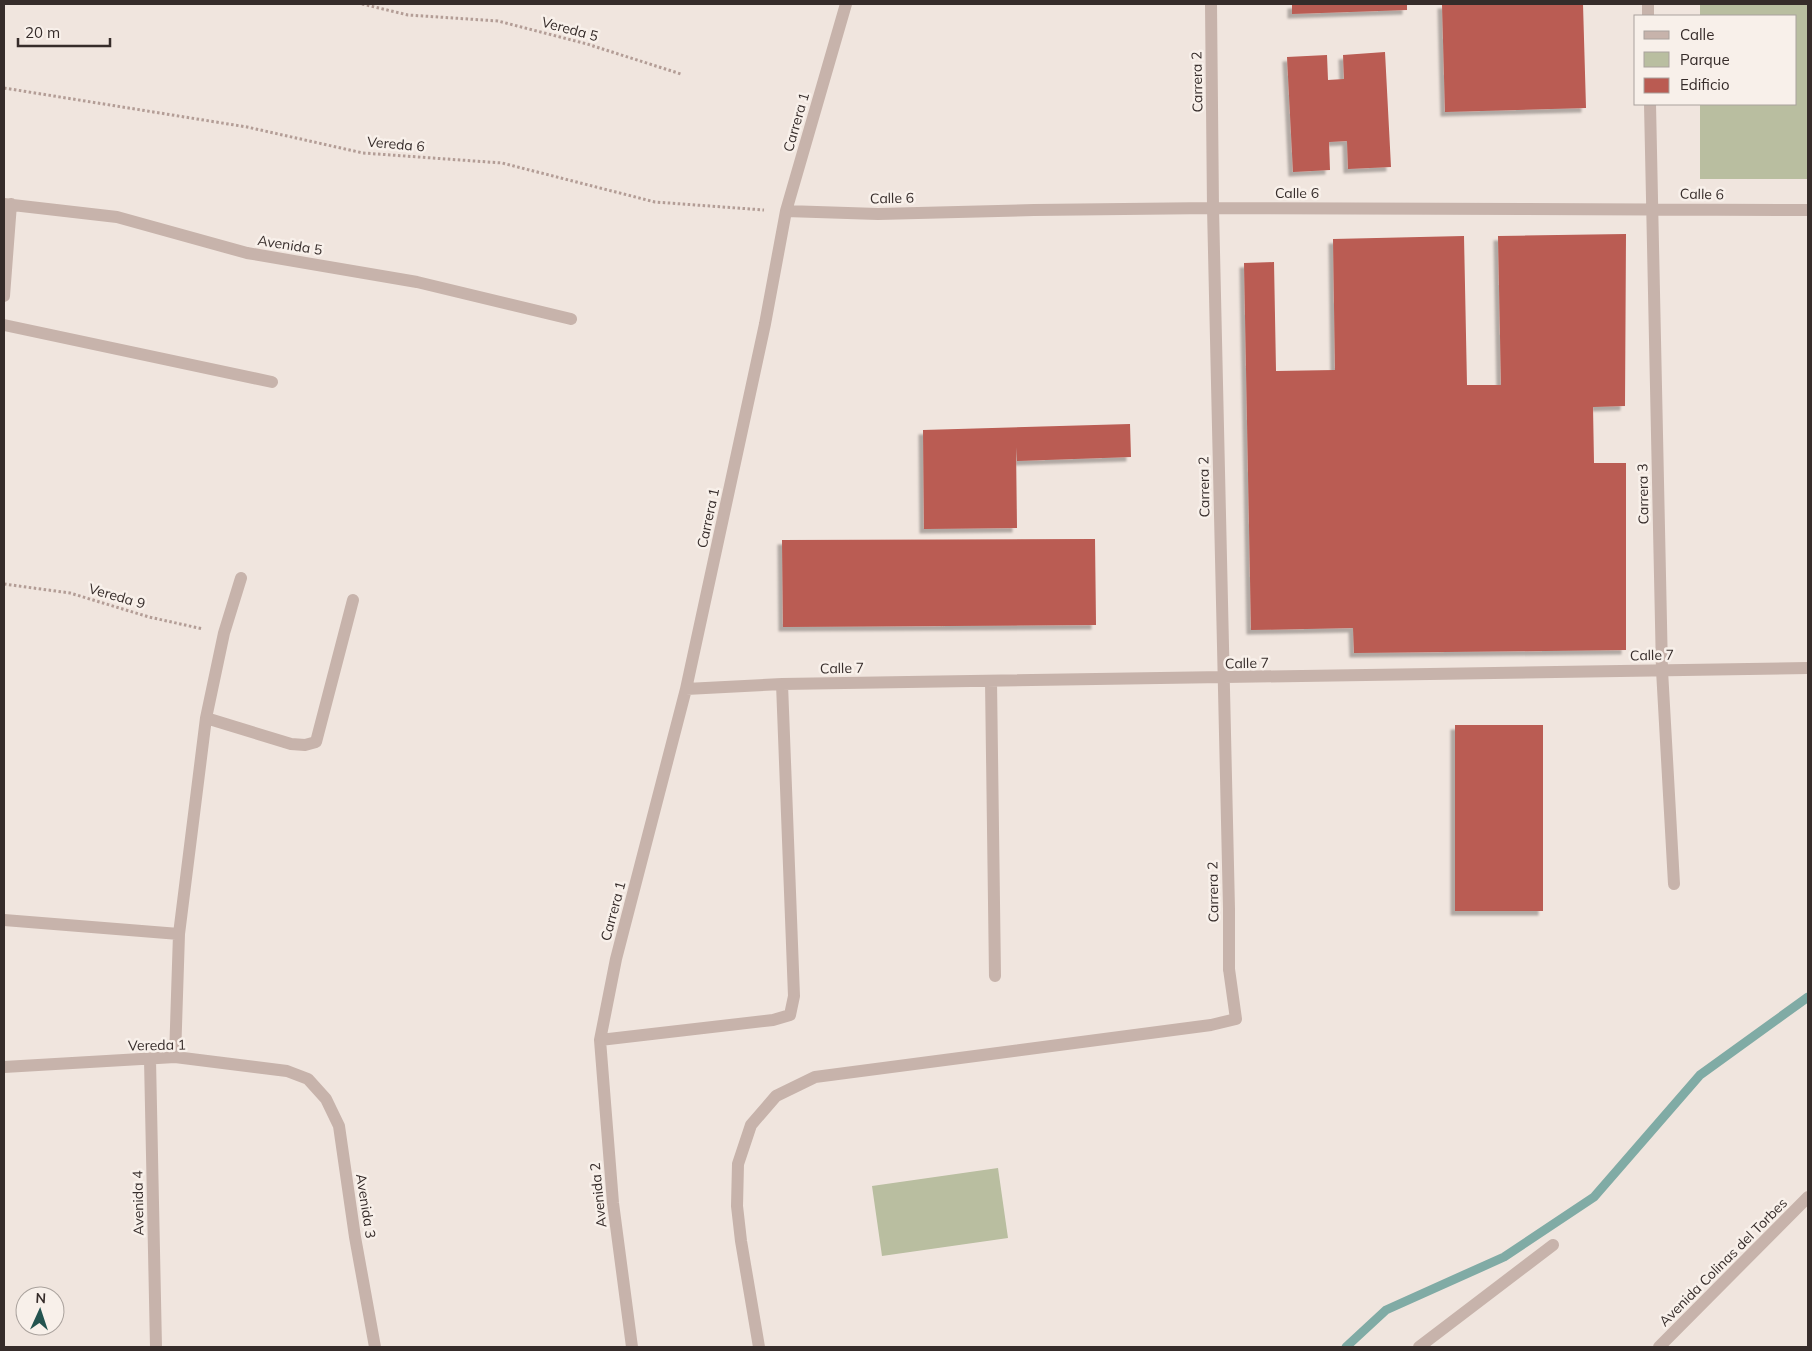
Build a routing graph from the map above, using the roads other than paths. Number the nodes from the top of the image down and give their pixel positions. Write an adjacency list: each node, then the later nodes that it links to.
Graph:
1 (846, 4): 8 (street, Carrera 1)
2 (1211, 4): 5 (street, Carrera 2)
3 (1650, 105): 6 (street, Carrera 3)
4 (7, 204): 9 (street); 10 (street, Avenida 5)
5 (1213, 208): 6 (street, Calle 6); 8 (street, Calle 6); 17 (street, Carrera 2)
6 (1653, 208): 7 (street, Calle 6); 16 (street, Carrera 3)
7 (1808, 210)
8 (786, 211): 20 (street, Carrera 1)
9 (4, 296)
10 (571, 319)
11 (4, 325): 12 (street)
12 (272, 382)
13 (241, 578): 21 (street)
14 (353, 600): 21 (street)
15 (1808, 668): 16 (street, Calle 7)
16 (1662, 670): 17 (street, Calle 7); 22 (street, Carrera 3)
17 (1223, 679): 18 (street, Calle 7); 36 (street, Carrera 2)
18 (991, 681): 19 (street, Calle 7); 25 (street)
19 (782, 684): 20 (street, Calle 7); 26 (street)
20 (686, 689): 26 (street, Carrera 1)
21 (206, 718): 24 (street)
22 (1674, 884)
23 (4, 920): 24 (street)
24 (179, 934): 27 (street)
25 (994, 976)
26 (600, 1040): 35 (street, Avenida 2)
27 (175, 1058): 28 (street, Vereda 1); 30 (street, Vereda 1)
28 (150, 1059): 29 (street, Vereda 1); 33 (street, Avenida 4)
29 (4, 1067)
30 (308, 1079): 34 (street, Avenida 3)
31 (1808, 1197): 38 (street, Avenida Colinas del Torbes)
32 (1553, 1245): 37 (street)
33 (156, 1347)
34 (375, 1347)
35 (632, 1347)
36 (759, 1347)
37 (1419, 1347)
38 (1659, 1347)

